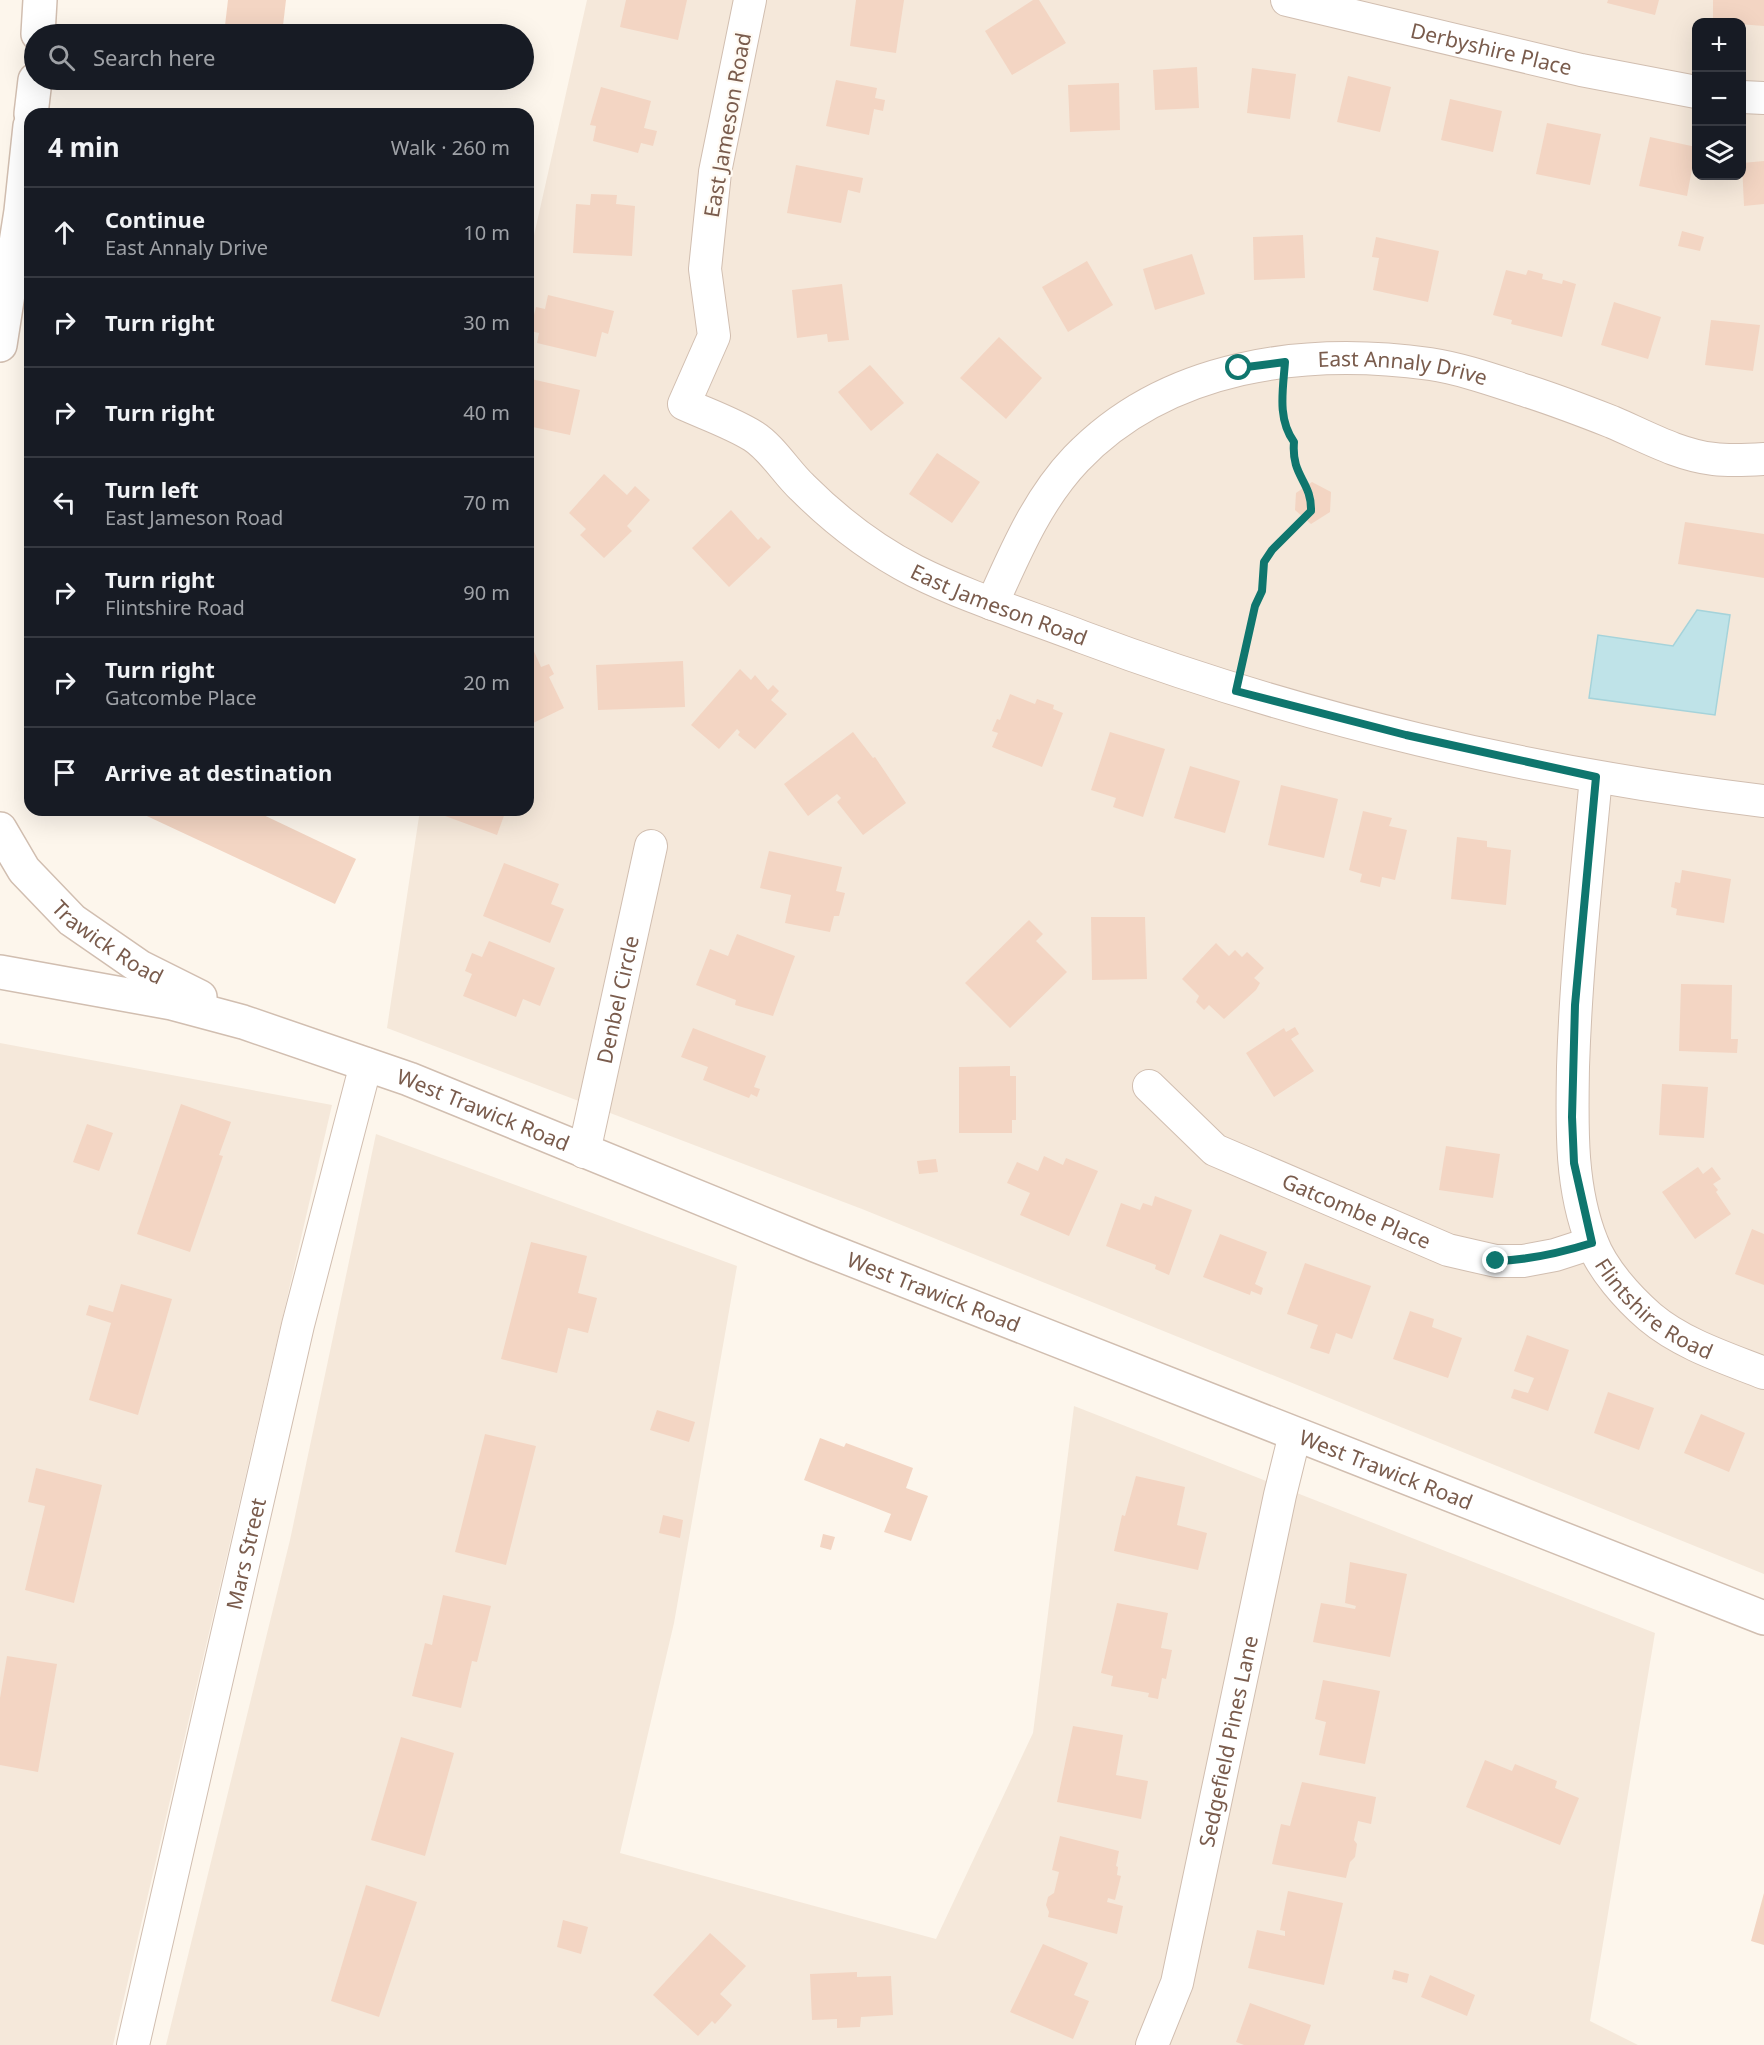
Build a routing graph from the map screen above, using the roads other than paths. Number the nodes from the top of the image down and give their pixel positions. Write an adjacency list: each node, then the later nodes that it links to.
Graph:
1 (40, 0): 4 (street)
2 (750, 0): 13 (street, East Jameson Road)
3 (1287, 0): 6 (street, Derbyshire Place)
4 (39, 24)
5 (34, 90): 9 (street)
6 (1692, 91)
7 (1746, 97): 8 (street)
8 (1764, 98)
9 (32, 108)
10 (24, 183): 11 (street)
11 (0, 345)
12 (1764, 459): 13 (street, East Annaly Drive)
13 (992, 604): 14 (street, East Jameson Road)
14 (1596, 777): 15 (street, East Jameson Road); 23 (street, Flintshire Road)
15 (1764, 801)
16 (0, 829): 19 (street, Trawick Road)
17 (651, 846): 22 (street, Denbel Circle)
18 (0, 972): 19 (street, West Trawick Road)
19 (243, 1022): 20 (street, West Trawick Road)
20 (366, 1064): 22 (street, West Trawick Road); 27 (street, Mars Street)
21 (1149, 1086): 23 (street, Gatcombe Place)
22 (584, 1152): 25 (street, West Trawick Road)
23 (1592, 1243): 24 (street, Flintshire Road)
24 (1764, 1373)
25 (1295, 1434): 26 (street, West Trawick Road); 28 (street, Sedgefield Pines Lane)
26 (1764, 1618)
27 (133, 2045)
28 (1152, 2045)

